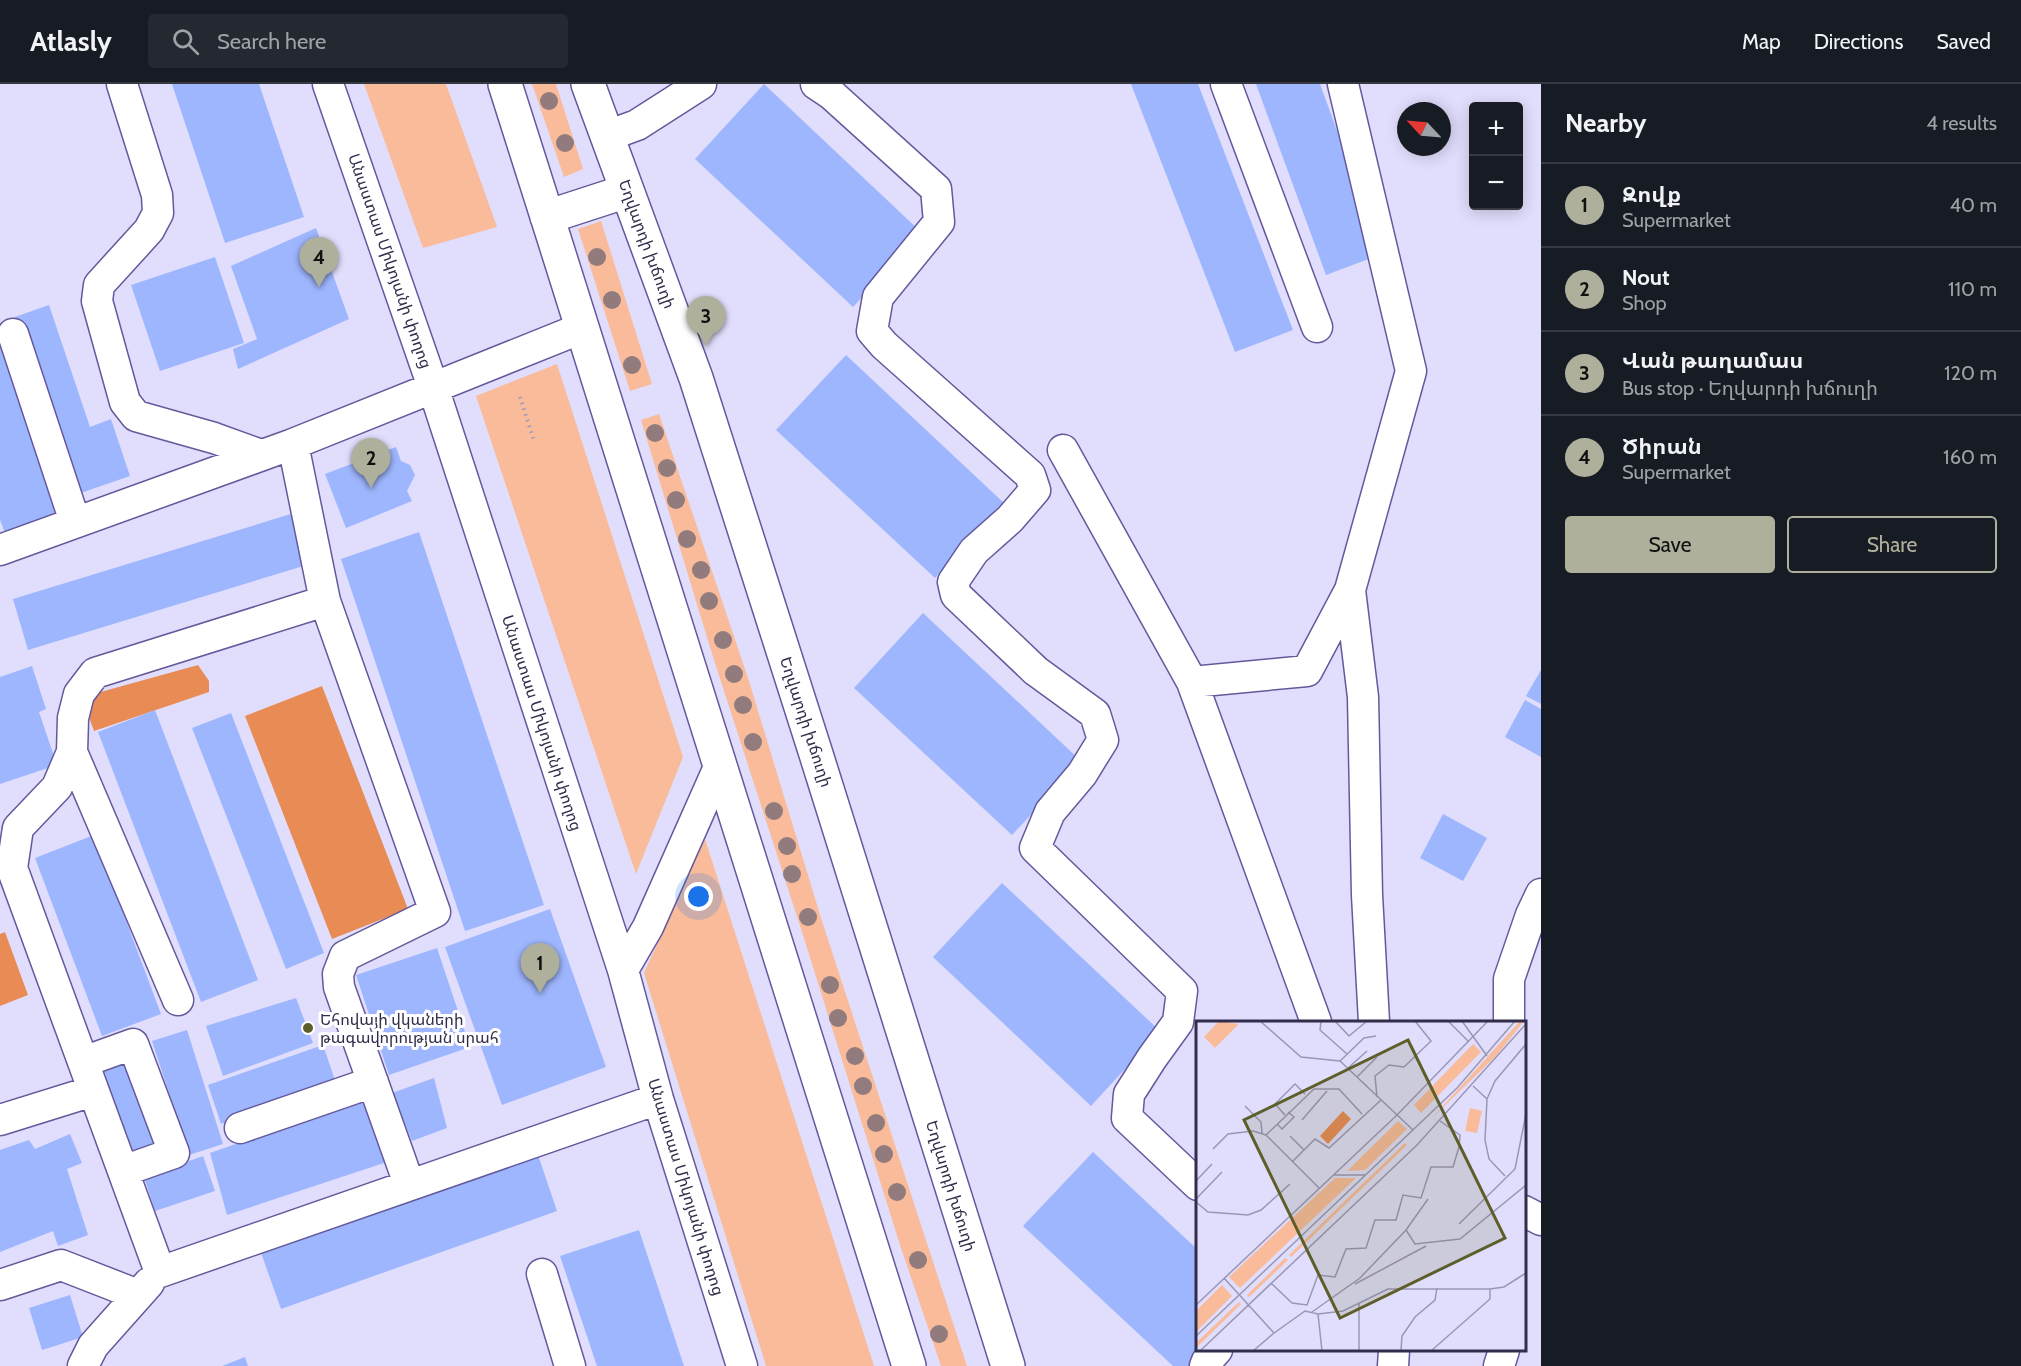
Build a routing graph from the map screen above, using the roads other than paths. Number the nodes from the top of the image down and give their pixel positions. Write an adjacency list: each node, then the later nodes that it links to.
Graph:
1 (122, 84): 18 (street)
2 (328, 84): 15 (street, Անաստաս Միկոյանի փողոց)
3 (505, 84): 11 (main road)
4 (588, 84): 9 (main road, Եղվարդի խճուղի)
5 (701, 84): 9 (street)
6 (816, 84): 41 (street)
7 (1226, 84): 12 (street)
8 (1343, 84): 21 (street)
9 (607, 136): 10 (main road, Եղվարդի խճուղի)
10 (627, 191): 11 (main road); 55 (main road, Եղվարդի խճուղի)
11 (547, 217): 13 (main road)
12 (1317, 327)
13 (582, 328): 15 (street); 25 (main road)
14 (13, 334): 19 (street)
15 (433, 387): 16 (street); 28 (street, Անաստաս Միկոյանի փողոց)
16 (293, 444): 18 (street); 22 (street)
17 (1063, 450): 23 (street)
18 (261, 455): 19 (street)
19 (75, 522): 20 (street)
20 (0, 550)
21 (1350, 590): 23 (street); 31 (street)
22 (325, 601): 24 (street); 34 (street)
23 (1192, 682): 30 (street)
24 (72, 752): 27 (street); 29 (street)
25 (720, 767): 28 (street); 54 (main road)
26 (1541, 894): 32 (street)
27 (12, 905): 33 (street)
28 (622, 970): 36 (street, Անաստաս Միկոյանի փողոց)
29 (178, 1000)
30 (1315, 1021)
31 (1374, 1021)
32 (1509, 1021)
33 (83, 1062): 35 (street); 39 (street)
34 (373, 1082): 38 (street); 40 (street)
35 (93, 1091): 37 (street); 39 (street)
36 (657, 1099): 40 (street); 53 (street, Անաստաս Միկոյանի փողոց)
37 (0, 1120)
38 (240, 1128)
39 (123, 1171): 44 (street)
40 (409, 1184): 44 (street)
41 (1196, 1184)
42 (1526, 1212): 43 (street)
43 (1541, 1220)
44 (160, 1272): 47 (street)
45 (542, 1274): 52 (street)
46 (0, 1285): 47 (street)
47 (138, 1295): 51 (street)
48 (1216, 1351): 56 (street)
49 (1394, 1351): 57 (street)
50 (1504, 1351): 58 (street)
51 (83, 1366)
52 (570, 1366)
53 (742, 1366)
54 (909, 1366)
55 (1008, 1366)
56 (1205, 1366)
57 (1393, 1366)
58 (1499, 1366)

